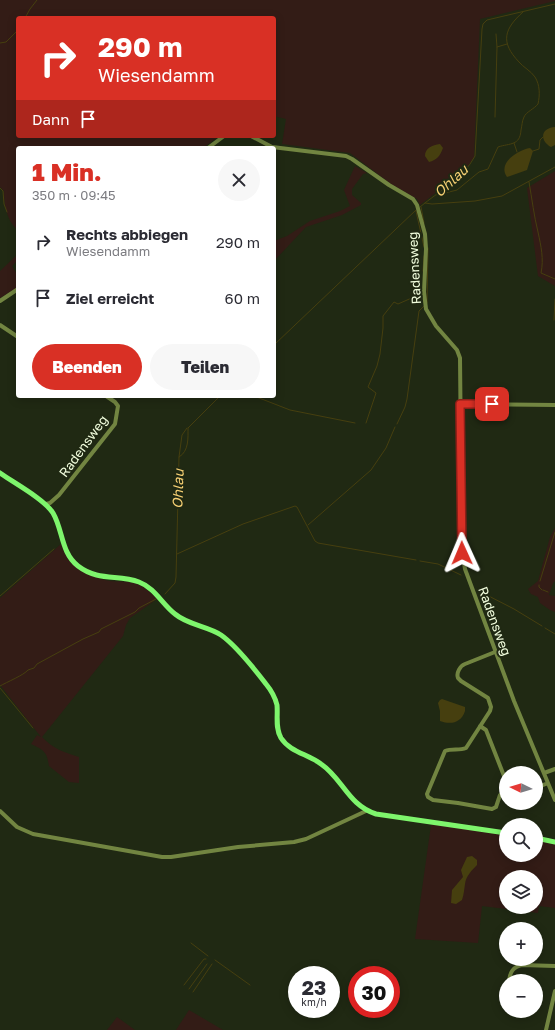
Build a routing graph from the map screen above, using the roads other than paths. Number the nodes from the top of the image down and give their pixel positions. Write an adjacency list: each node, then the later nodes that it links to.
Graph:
1 (221, 138): 3 (street)
2 (255, 138): 4 (street, Radensweg)
3 (211, 146)
4 (270, 146)
5 (276, 147): 11 (street, Radensweg)
6 (16, 289): 7 (street)
7 (0, 301)
8 (0, 325): 9 (street)
9 (16, 336)
10 (109, 398): 14 (street, Radensweg)
11 (460, 404): 12 (street); 15 (street, Radensweg)
12 (555, 405)
13 (0, 473): 14 (main road)
14 (44, 502): 25 (main road)
15 (495, 652): 16 (street); 19 (street, Radensweg)
16 (480, 726): 17 (street); 22 (street)
17 (500, 766)
18 (555, 769): 19 (street)
19 (544, 773): 20 (street, Radensweg)
20 (548, 783): 21 (street); 23 (street, Radensweg)
21 (543, 785)
22 (499, 798)
23 (555, 800)
24 (0, 811): 25 (street)
25 (366, 811): 26 (main road)
26 (499, 832)
27 (543, 839): 28 (main road)
28 (555, 842)
29 (555, 966): 30 (street)
30 (510, 974)
31 (555, 991): 32 (street)
32 (553, 1010): 33 (street)
33 (546, 1030)

